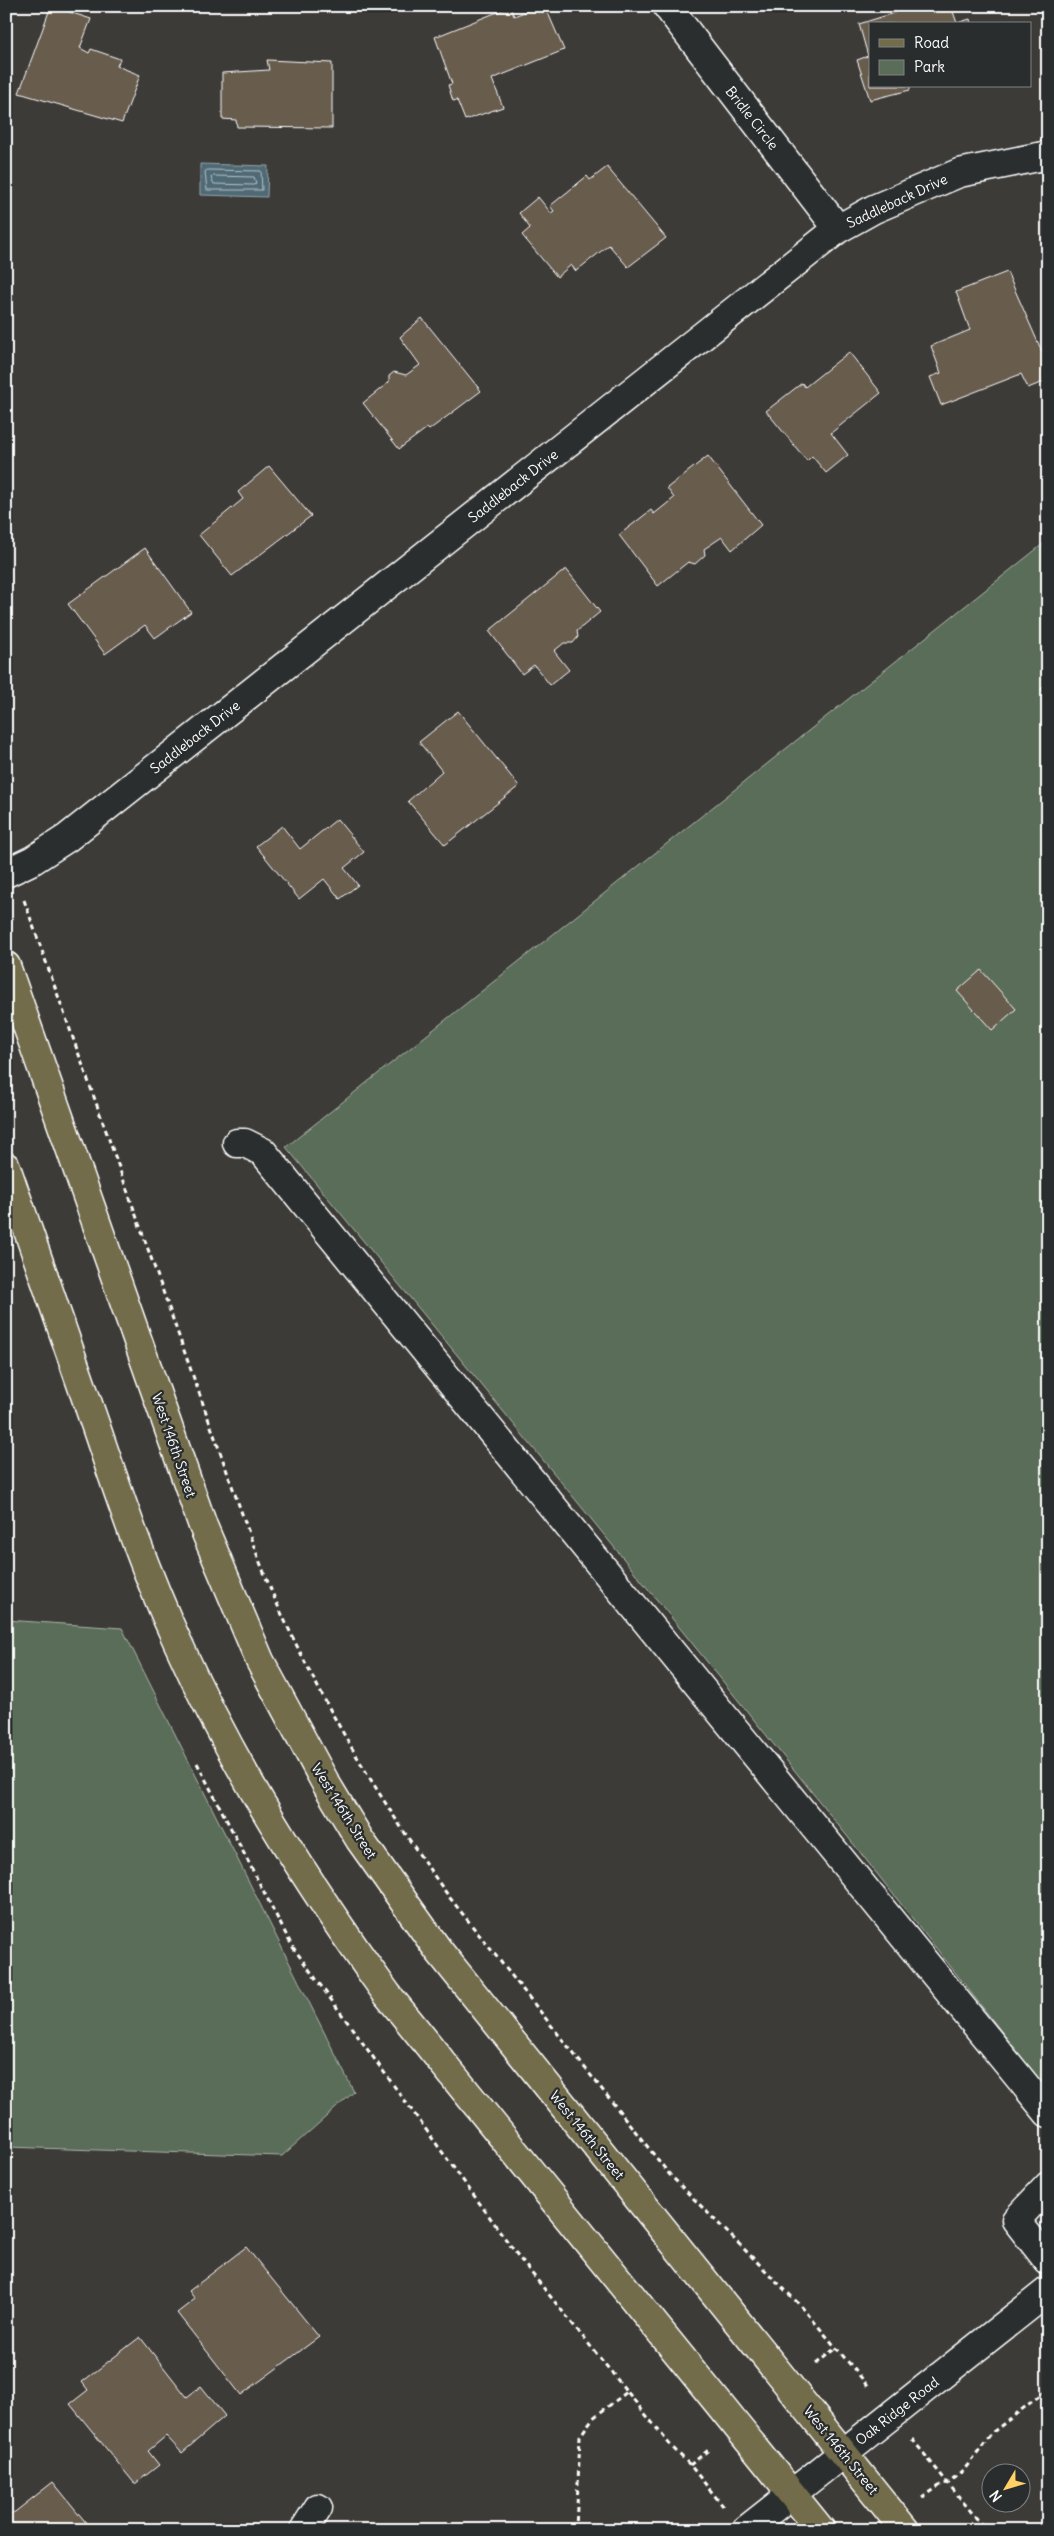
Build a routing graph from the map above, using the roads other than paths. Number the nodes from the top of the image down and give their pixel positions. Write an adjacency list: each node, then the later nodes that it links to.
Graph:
1 (667, 6): 3 (street, Bridle Circle)
2 (1048, 156): 3 (street, Saddleback Drive)
3 (838, 229): 4 (street, Saddleback Drive)
4 (6, 873)
5 (6, 966): 12 (main road, West 146th Street)
6 (237, 1143): 8 (street)
7 (6, 1167): 13 (main road)
8 (1048, 2113)
9 (1048, 2186): 10 (street)
10 (1048, 2261)
11 (1048, 2291): 12 (street, Oak Ridge Road)
12 (844, 2453): 13 (street, Oak Ridge Road); 16 (main road, West 146th Street)
13 (792, 2494): 14 (street, Oak Ridge Road); 15 (main road)
14 (746, 2530)
15 (821, 2530)
16 (905, 2530)

